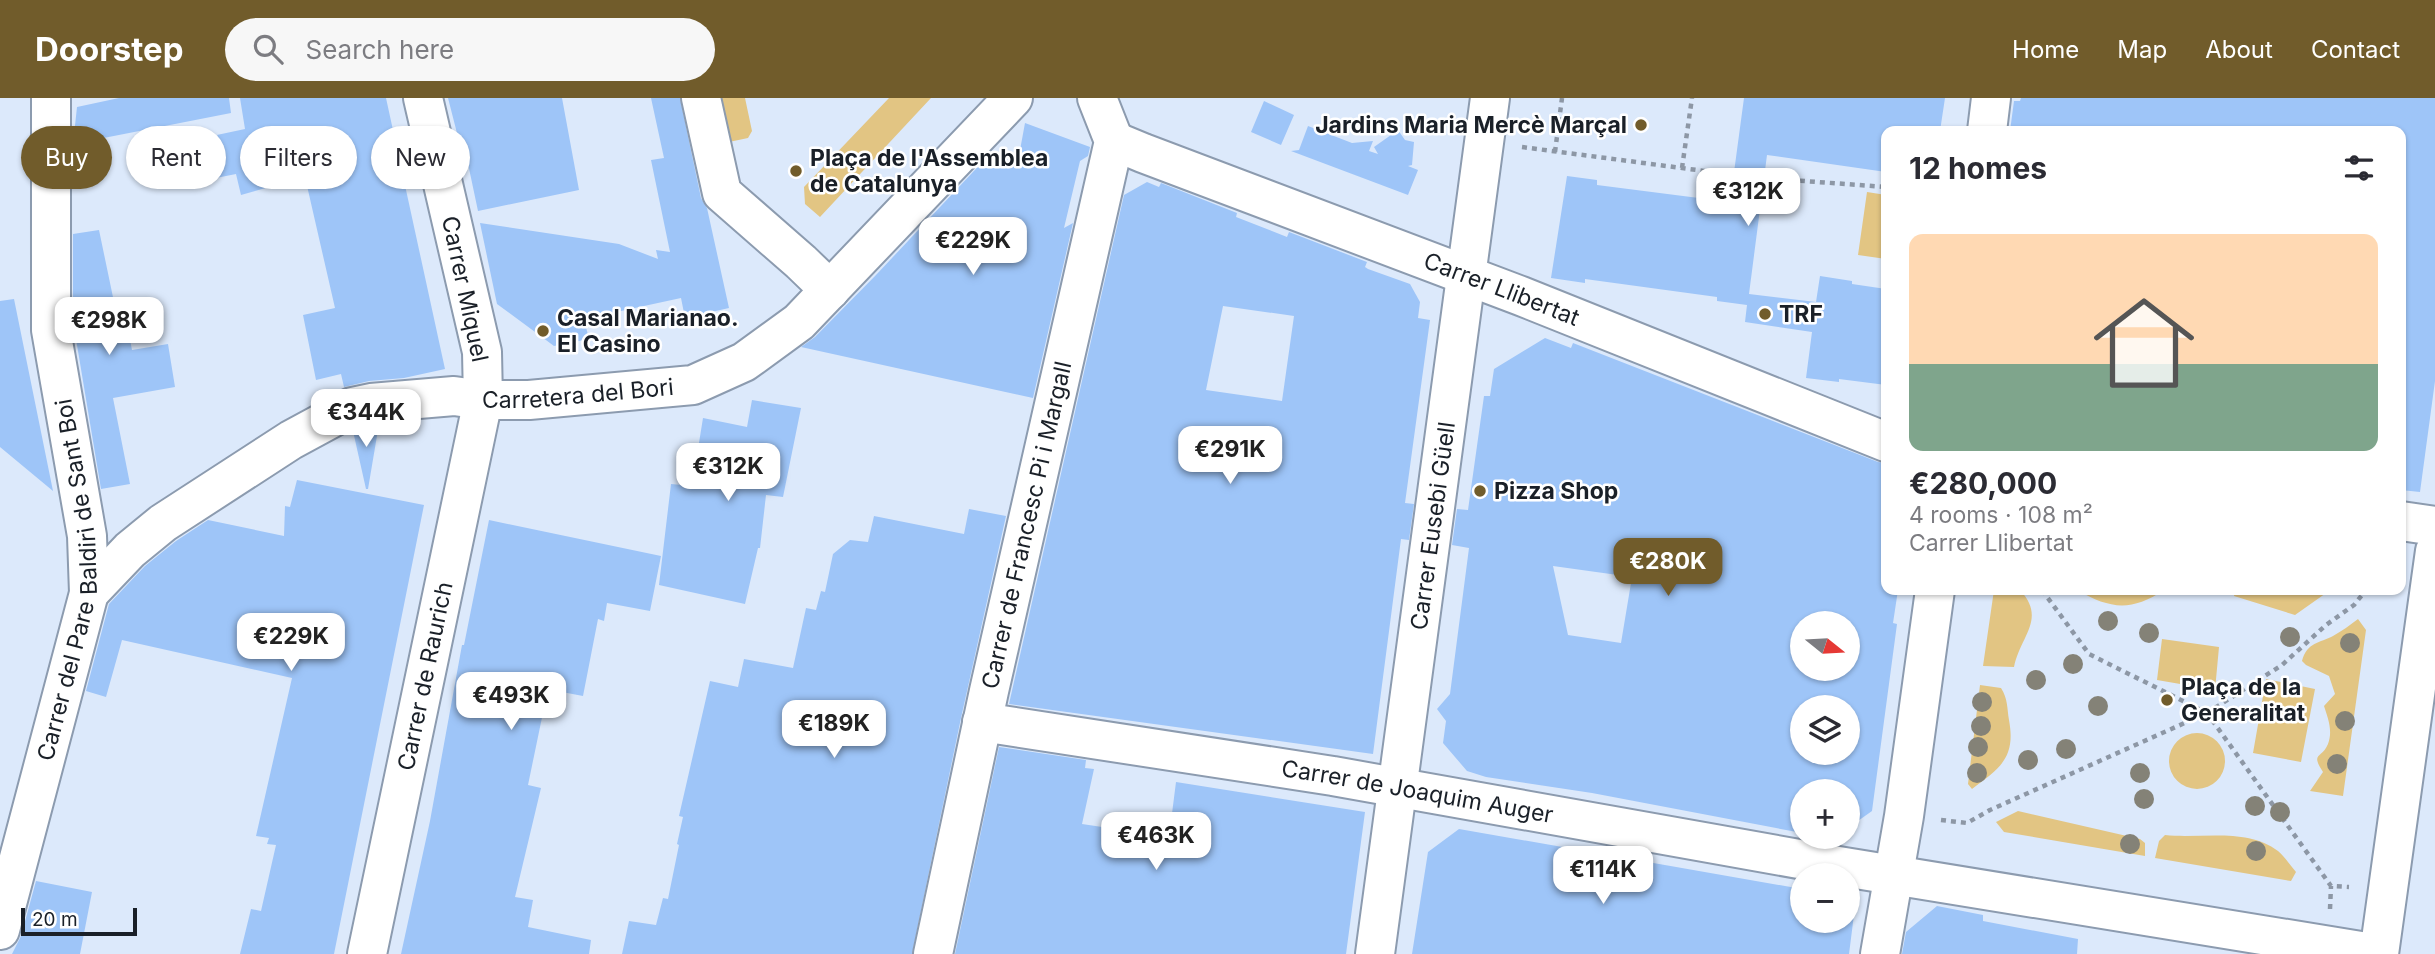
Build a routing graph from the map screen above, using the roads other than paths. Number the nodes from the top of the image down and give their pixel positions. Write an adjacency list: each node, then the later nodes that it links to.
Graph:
1 (51, 98): 17 (street, Carrer del Pare Baldiri de Sant Boi)
2 (423, 98): 12 (street, Carrer Miquel)
3 (701, 98): 11 (street)
4 (1013, 98): 11 (street, Carretera del Bori)
5 (1097, 98): 9 (street)
6 (1490, 98): 10 (street, Carrer Eusebi Güell)
7 (1991, 98): 8 (street)
8 (1988, 126)
9 (1114, 141): 10 (street, Carrer Llibertat); 19 (street, Carrer de Francesc Pi i Margall)
10 (1468, 276): 13 (street, Carrer Llibertat); 20 (street, Carrer Eusebi Güell)
11 (830, 290): 12 (street, Carretera del Bori)
12 (483, 400): 17 (street, Carretera del Bori); 23 (street, Carrer de Raurich)
13 (1881, 440)
14 (2406, 522): 15 (street)
15 (2435, 526)
16 (2435, 551): 27 (street)
17 (89, 593): 22 (street, Carrer del Pare Baldiri de Sant Boi)
18 (1934, 595): 21 (street)
19 (982, 722): 20 (street, Carrer de Joaquim Auger); 24 (street, Carrer de Francesc Pi i Margall)
20 (1396, 787): 21 (street, Carrer de Joaquim Auger); 25 (street, Carrer Eusebi Güell)
21 (1894, 875): 26 (street); 27 (street)
22 (0, 930)
23 (367, 954)
24 (933, 954)
25 (1375, 954)
26 (1881, 954)
27 (2379, 954)

